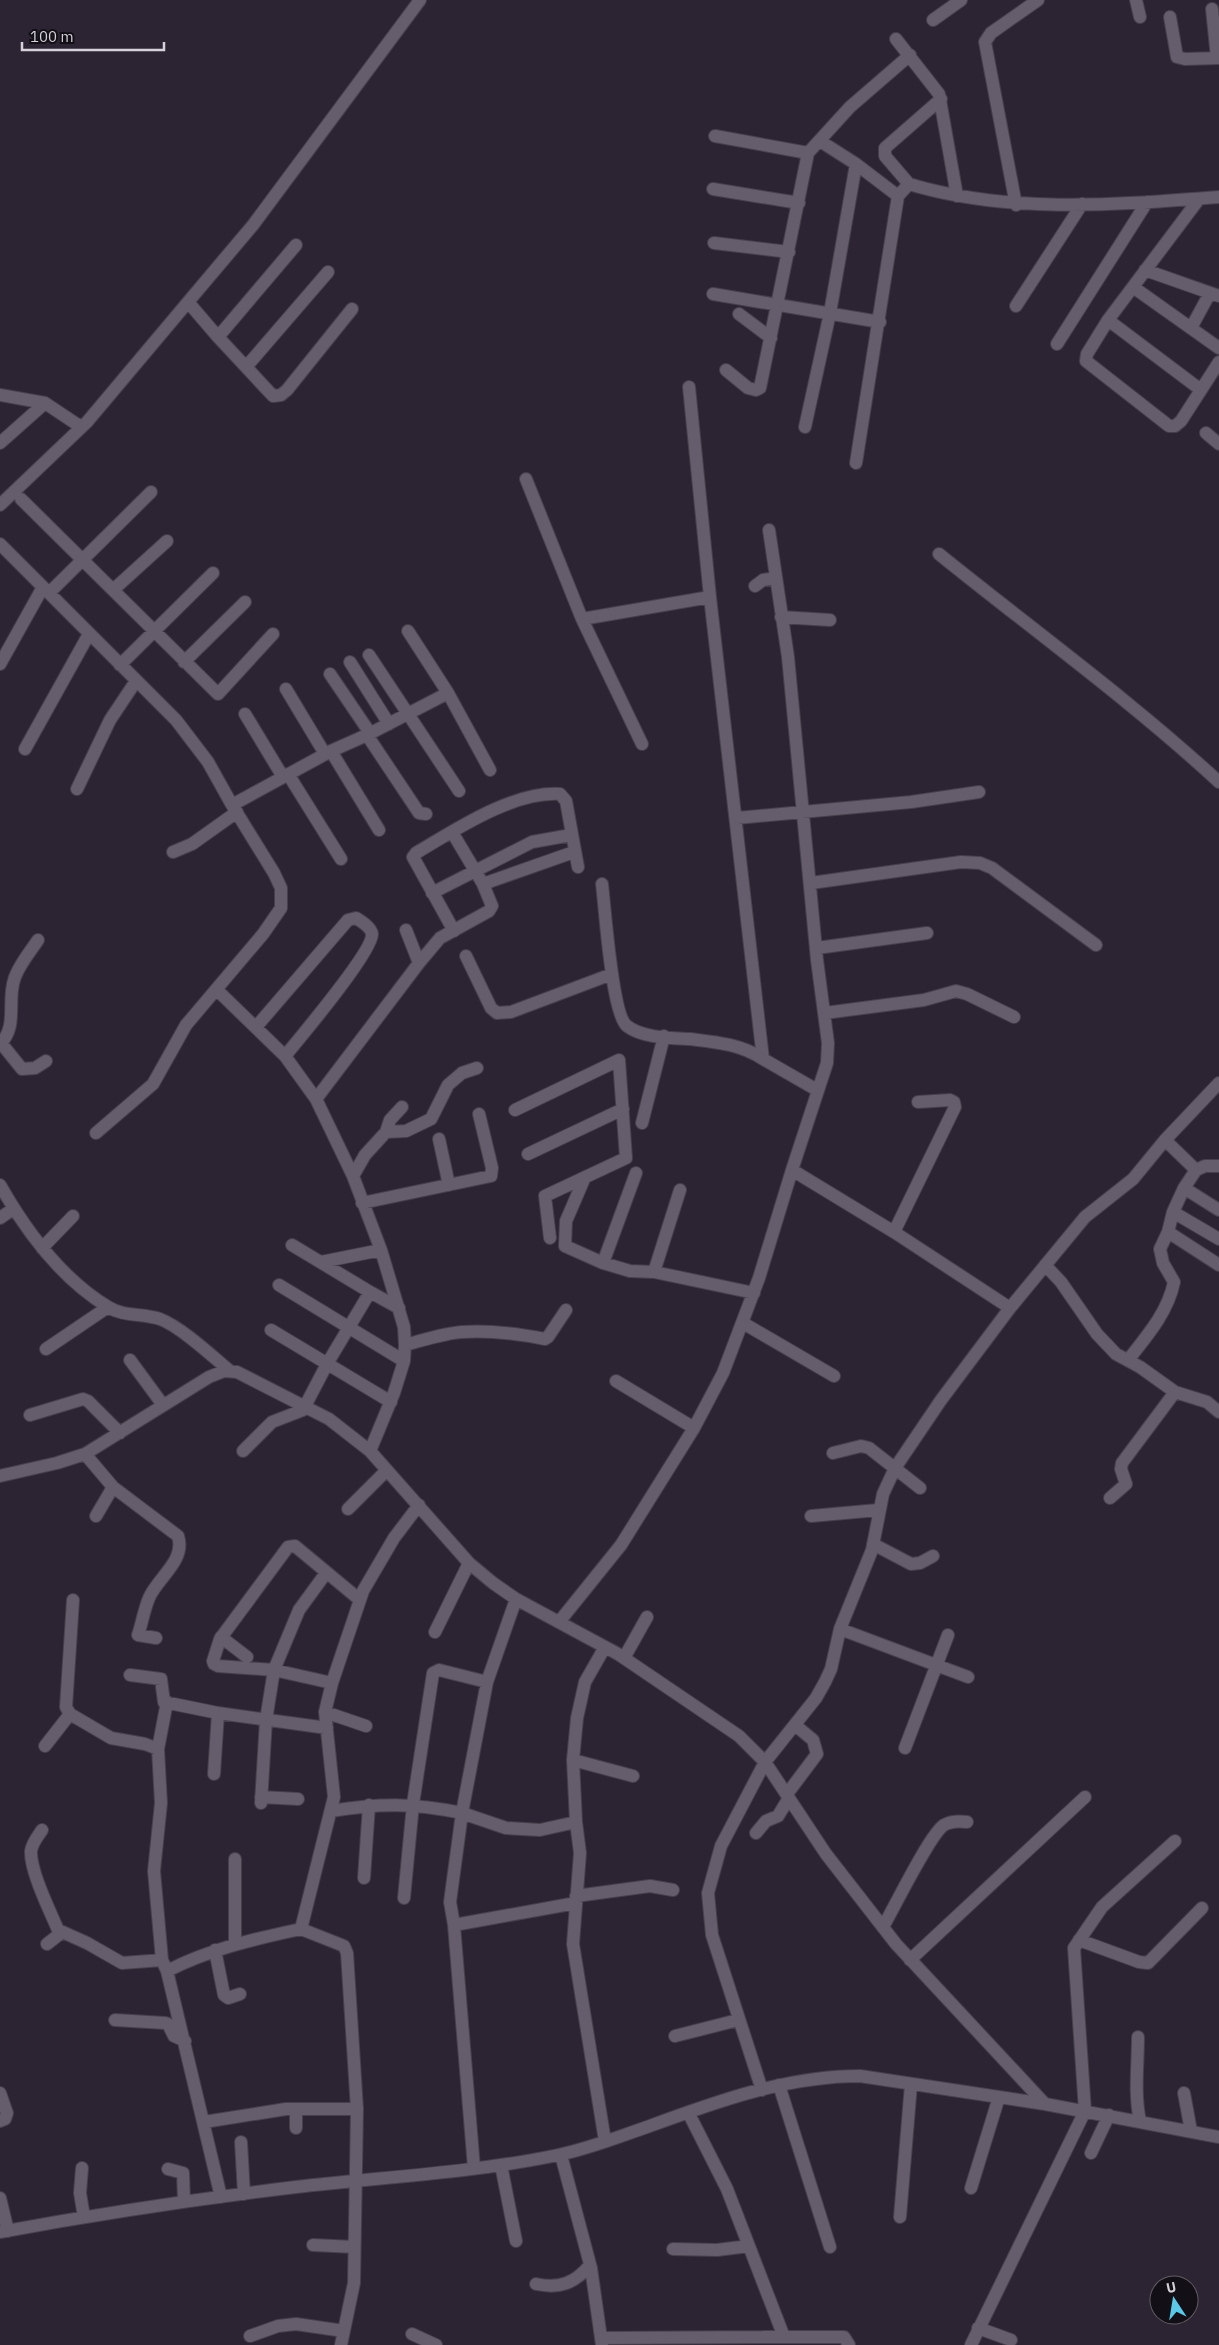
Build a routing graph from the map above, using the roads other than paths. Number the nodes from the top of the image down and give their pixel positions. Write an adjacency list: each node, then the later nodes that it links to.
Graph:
1 (420, 0): 35 (street)
2 (960, 0): 8 (street)
3 (1038, 0): 25 (street)
4 (1136, 0): 6 (street)
5 (1212, 9): 11 (street)
6 (1140, 17)
7 (1170, 17): 11 (street)
8 (933, 20)
9 (896, 39): 10 (street)
10 (910, 55): 12 (street); 14 (street)
11 (1218, 58)
12 (941, 100): 17 (street); 20 (street)
13 (715, 136): 15 (street)
14 (820, 141): 15 (street); 16 (street)
15 (808, 154): 24 (street)
16 (856, 164): 19 (street); 39 (street)
17 (909, 184): 19 (street); 20 (street)
18 (713, 189): 24 (street)
19 (898, 196): 42 (street)
20 (958, 196): 25 (street)
21 (1219, 197): 22 (street)
22 (1199, 199): 23 (street); 30 (street)
23 (1147, 202): 26 (street); 46 (street)
24 (799, 203): 29 (street)
25 (1016, 204): 26 (street)
26 (1082, 204): 37 (street)
27 (714, 243): 29 (street)
28 (296, 245): 44 (street)
29 (789, 252): 36 (street)
30 (1145, 270): 32 (street); 34 (street)
31 (328, 272): 49 (street)
32 (1133, 287): 41 (street); 43 (street)
33 (713, 294): 36 (street)
34 (1214, 294): 43 (street)
35 (188, 302): 44 (street); 55 (street)
36 (779, 304): 39 (street); 45 (street)
37 (1016, 306)
38 (352, 309): 49 (street)
39 (830, 313): 42 (street); 56 (street)
40 (739, 314): 45 (street)
41 (1108, 320): 52 (street); 52 (street)
42 (880, 322): 58 (street)
43 (1191, 328): 47 (street)
44 (218, 337): 49 (street)
45 (771, 338): 50 (street)
46 (1057, 344)
47 (1219, 348)
48 (1219, 362): 52 (street)
49 (246, 367)
50 (726, 370)
51 (689, 387): 73 (street)
52 (1201, 390)
53 (0, 395): 54 (street)
54 (45, 403): 55 (street); 57 (street)
55 (81, 427): 62 (street)
56 (805, 427)
57 (0, 443)
58 (856, 463)
59 (526, 479): 76 (street)
60 (150, 492): 67 (street)
61 (21, 499): 67 (street)
62 (0, 505)
63 (769, 530): 69 (street)
64 (167, 541): 72 (street)
65 (0, 544): 71 (street)
66 (939, 554): 100 (street)
67 (82, 560): 71 (street); 72 (street)
68 (213, 573): 78 (street)
69 (776, 578): 70 (street); 75 (street)
70 (754, 586)
71 (46, 590): 80 (street); 85 (street)
72 (112, 590): 78 (street)
73 (710, 597): 76 (street); 107 (street)
74 (245, 602): 83 (street)
75 (781, 617): 77 (street); 105 (street)
76 (582, 618): 95 (street)
77 (830, 620)
78 (154, 631): 83 (street); 86 (street)
79 (408, 632): 90 (street)
80 (89, 634): 86 (street); 96 (street)
81 (273, 634): 83 (street)
82 (369, 655): 91 (street)
83 (184, 662)
84 (350, 662): 93 (street)
85 (0, 664)
86 (120, 665): 88 (street)
87 (330, 674): 94 (street)
88 (136, 682): 101 (street); 104 (street)
89 (286, 689): 97 (street)
90 (448, 693): 91 (street); 98 (street)
91 (409, 712): 93 (street); 102 (street)
92 (245, 714): 99 (street)
93 (389, 724): 94 (street)
94 (368, 734): 97 (street); 106 (street)
95 (642, 744)
96 (25, 749)
97 (328, 752): 99 (street); 108 (street)
98 (490, 770)
99 (285, 775): 104 (street); 113 (street)
100 (1219, 782)
101 (76, 789)
102 (459, 791)
103 (980, 792): 105 (street)
104 (234, 808): 111 (street); 129 (street)
105 (804, 813): 107 (street); 116 (street)
106 (426, 814)
107 (737, 818): 136 (street)
108 (379, 830)
109 (452, 832): 110 (street); 115 (street); 119 (street)
110 (571, 836): 112 (street); 115 (street)
111 (173, 852)
112 (574, 852): 114 (street); 117 (street)
113 (341, 859)
114 (578, 867)
115 (476, 872): 117 (street); 119 (street)
116 (811, 883): 124 (street); 125 (street)
117 (482, 884): 121 (street)
118 (602, 884): 128 (street)
119 (432, 893): 121 (street)
120 (406, 930): 127 (street)
121 (454, 931): 127 (street)
122 (926, 933): 125 (street)
123 (38, 940): 134 (street)
124 (1096, 945)
125 (817, 948): 130 (street)
126 (466, 956): 128 (street)
127 (419, 963): 141 (street)
128 (612, 974): 133 (street)
129 (217, 990): 132 (street); 149 (street)
130 (825, 1013): 131 (street); 140 (street)
131 (1014, 1017)
132 (256, 1027): 135 (street); 135 (street)
133 (664, 1036): 136 (street); 147 (street)
134 (1, 1043): 137 (street)
135 (285, 1056): 141 (street)
136 (763, 1059): 140 (street)
137 (46, 1061)
138 (477, 1068): 148 (street)
139 (1219, 1083): 151 (street)
140 (817, 1090): 154 (street)
141 (316, 1099): 157 (street)
142 (918, 1102): 169 (street)
143 (402, 1107): 148 (street)
144 (622, 1109): 145 (street); 152 (street); 158 (street)
145 (515, 1110)
146 (479, 1114): 160 (street)
147 (642, 1123)
148 (386, 1132): 157 (street)
149 (96, 1133)
150 (439, 1139): 160 (street)
151 (1166, 1140): 155 (street); 178 (street)
152 (528, 1154)
153 (1219, 1166): 155 (street)
154 (792, 1170): 169 (street); 183 (street)
155 (1196, 1170): 161 (street)
156 (636, 1173): 177 (street)
157 (353, 1176): 163 (street)
158 (585, 1177): 171 (street); 177 (street)
159 (0, 1185): 164 (street)
160 (449, 1186): 163 (street)
161 (1184, 1188): 165 (street); 166 (street)
162 (680, 1190): 180 (street)
163 (362, 1203): 175 (street)
164 (14, 1209): 168 (street); 174 (street)
165 (1219, 1210)
166 (1173, 1212): 170 (street); 172 (street)
167 (73, 1216): 174 (street)
168 (0, 1218)
169 (894, 1232): 186 (street)
170 (1168, 1232): 179 (street); 194 (street)
171 (550, 1238)
172 (1219, 1239)
173 (292, 1245): 176 (street)
174 (42, 1248): 184 (street)
175 (381, 1250): 176 (street); 185 (street)
176 (320, 1262): 182 (street)
177 (604, 1263): 180 (street)
178 (1045, 1265): 186 (street); 194 (street)
179 (1219, 1265)
180 (654, 1272): 183 (street)
181 (279, 1285): 189 (street)
182 (370, 1292): 185 (street); 189 (street)
183 (754, 1293): 188 (street)
184 (108, 1307): 192 (street); 197 (street)
185 (399, 1308): 191 (street)
186 (1010, 1308): 212 (street)
187 (566, 1310): 191 (street)
188 (743, 1323): 198 (street); 206 (street)
189 (349, 1328): 195 (street); 196 (street)
190 (271, 1330): 196 (street)
191 (406, 1345): 195 (street)
192 (46, 1349)
193 (130, 1360): 202 (street)
194 (1128, 1360): 200 (street)
195 (404, 1361): 201 (street)
196 (327, 1364): 201 (street); 203 (street)
197 (230, 1371): 202 (street); 203 (street)
198 (834, 1376)
199 (616, 1381): 206 (street)
200 (1175, 1392): 204 (street); 217 (street)
201 (391, 1402): 209 (street)
202 (163, 1405): 207 (street)
203 (305, 1405): 208 (street); 209 (street)
204 (1219, 1412)
205 (30, 1415): 207 (street)
206 (694, 1428): 231 (street)
207 (120, 1433): 211 (street)
208 (243, 1451)
209 (370, 1451): 213 (street)
210 (833, 1453): 212 (street)
211 (85, 1454): 214 (street); 215 (street)
212 (896, 1468): 216 (street); 220 (street)
213 (387, 1470): 218 (street); 219 (street)
214 (0, 1476)
215 (113, 1487): 221 (street); 236 (street)
216 (920, 1488)
217 (1110, 1498)
218 (419, 1505): 225 (street); 229 (street)
219 (348, 1509)
220 (878, 1510): 222 (street); 223 (street)
221 (96, 1516)
222 (811, 1516)
223 (873, 1544): 224 (street); 232 (street)
224 (933, 1556)
225 (469, 1563): 227 (street); 233 (street)
226 (326, 1573): 229 (street); 235 (street); 241 (street)
227 (516, 1599): 231 (street); 245 (street)
228 (73, 1600): 249 (street)
229 (360, 1600): 244 (street)
230 (647, 1617): 239 (street)
231 (559, 1622): 237 (street)
232 (840, 1629): 240 (street); 251 (street)
233 (435, 1632)
234 (948, 1635): 240 (street)
235 (221, 1637): 238 (street); 241 (street)
236 (156, 1638)
237 (605, 1647): 239 (street); 257 (street)
238 (247, 1656)
239 (624, 1658): 258 (street)
240 (937, 1665): 243 (street); 255 (street)
241 (274, 1670): 244 (street); 250 (street)
242 (130, 1675): 246 (street)
243 (968, 1677)
244 (332, 1682): 247 (street)
245 (487, 1682): 264 (street); 267 (street)
246 (167, 1702): 248 (street); 256 (street)
247 (326, 1712): 252 (street); 253 (street)
248 (218, 1713): 250 (street); 259 (street)
249 (70, 1714): 254 (street); 256 (street)
250 (266, 1720): 253 (street); 263 (street)
251 (795, 1725): 258 (street); 261 (street)
252 (366, 1726)
253 (327, 1728): 266 (street)
254 (45, 1746)
255 (905, 1748)
256 (158, 1749): 288 (street)
257 (573, 1760): 260 (street); 268 (street)
258 (765, 1762): 261 (street); 291 (street)
259 (214, 1774)
260 (633, 1776)
261 (788, 1796): 271 (street); 280 (street)
262 (1085, 1797): 287 (street)
263 (298, 1799)
264 (413, 1804): 265 (street); 267 (street); 276 (street)
265 (369, 1805): 266 (street); 274 (street)
266 (331, 1811): 281 (street)
267 (462, 1812): 268 (street); 279 (street)
268 (576, 1822): 277 (street)
269 (967, 1822): 280 (street)
270 (42, 1830): 282 (street)
271 (756, 1833)
272 (1175, 1841): 283 (street)
273 (235, 1859): 284 (street)
274 (364, 1878)
275 (674, 1890): 277 (street)
276 (404, 1898)
277 (576, 1899): 279 (street); 313 (street)
278 (1202, 1908): 283 (street)
279 (454, 1925): 319 (street)
280 (883, 1928): 287 (street)
281 (301, 1929): 284 (street); 303 (street)
282 (61, 1933): 285 (street); 288 (street)
283 (1079, 1940): 304 (street)
284 (234, 1943): 286 (street)
285 (46, 1944)
286 (215, 1950): 288 (street); 289 (street)
287 (910, 1960): 301 (street)
288 (164, 1966): 294 (street)
289 (240, 1994)
290 (115, 2020): 294 (street)
291 (738, 2020): 292 (street); 297 (street)
292 (675, 2036)
293 (1138, 2037): 308 (street)
294 (185, 2041): 309 (street)
295 (911, 2084): 296 (street); 300 (street); 328 (street)
296 (779, 2085): 297 (street); 334 (street)
297 (762, 2090): 305 (street)
298 (0, 2093): 307 (street)
299 (1184, 2093): 311 (street)
300 (999, 2097): 301 (street); 322 (street)
301 (1045, 2104): 304 (street)
302 (296, 2109): 303 (street); 309 (street); 310 (street)
303 (357, 2109): 321 (street)
304 (1085, 2111): 306 (street); 338 (street)
305 (688, 2112): 313 (street); 332 (street)
306 (1108, 2115): 308 (street); 315 (street)
307 (0, 2121)
308 (1140, 2121): 311 (street)
309 (204, 2122): 324 (street)
310 (296, 2128)
311 (1190, 2131): 312 (street)
312 (1219, 2137)
313 (605, 2141): 316 (street)
314 (241, 2142): 323 (street)
315 (1091, 2154)
316 (561, 2155): 317 (street); 336 (street)
317 (501, 2165): 319 (street); 330 (street)
318 (82, 2168): 327 (street)
319 (474, 2168): 321 (street)
320 (168, 2170): 326 (street)
321 (354, 2181): 323 (street); 333 (street)
322 (970, 2188)
323 (244, 2194): 324 (street)
324 (222, 2197): 326 (street)
325 (0, 2198): 329 (street)
326 (184, 2201): 327 (street)
327 (84, 2217): 329 (street)
328 (900, 2217)
329 (4, 2232)
330 (516, 2241)
331 (313, 2245): 333 (street)
332 (749, 2246): 335 (street); 342 (street)
333 (354, 2247): 339 (street)
334 (830, 2247)
335 (673, 2249)
336 (590, 2264): 337 (street); 344 (street)
337 (536, 2284)
338 (978, 2328): 343 (street); 348 (street)
339 (344, 2331): 341 (street); 345 (street)
340 (412, 2334): 346 (street)
341 (250, 2336)
342 (784, 2337): 344 (street); 347 (street)
343 (1011, 2340)
344 (602, 2342)
345 (341, 2345)
346 (436, 2345)
347 (849, 2345)
348 (971, 2345)

